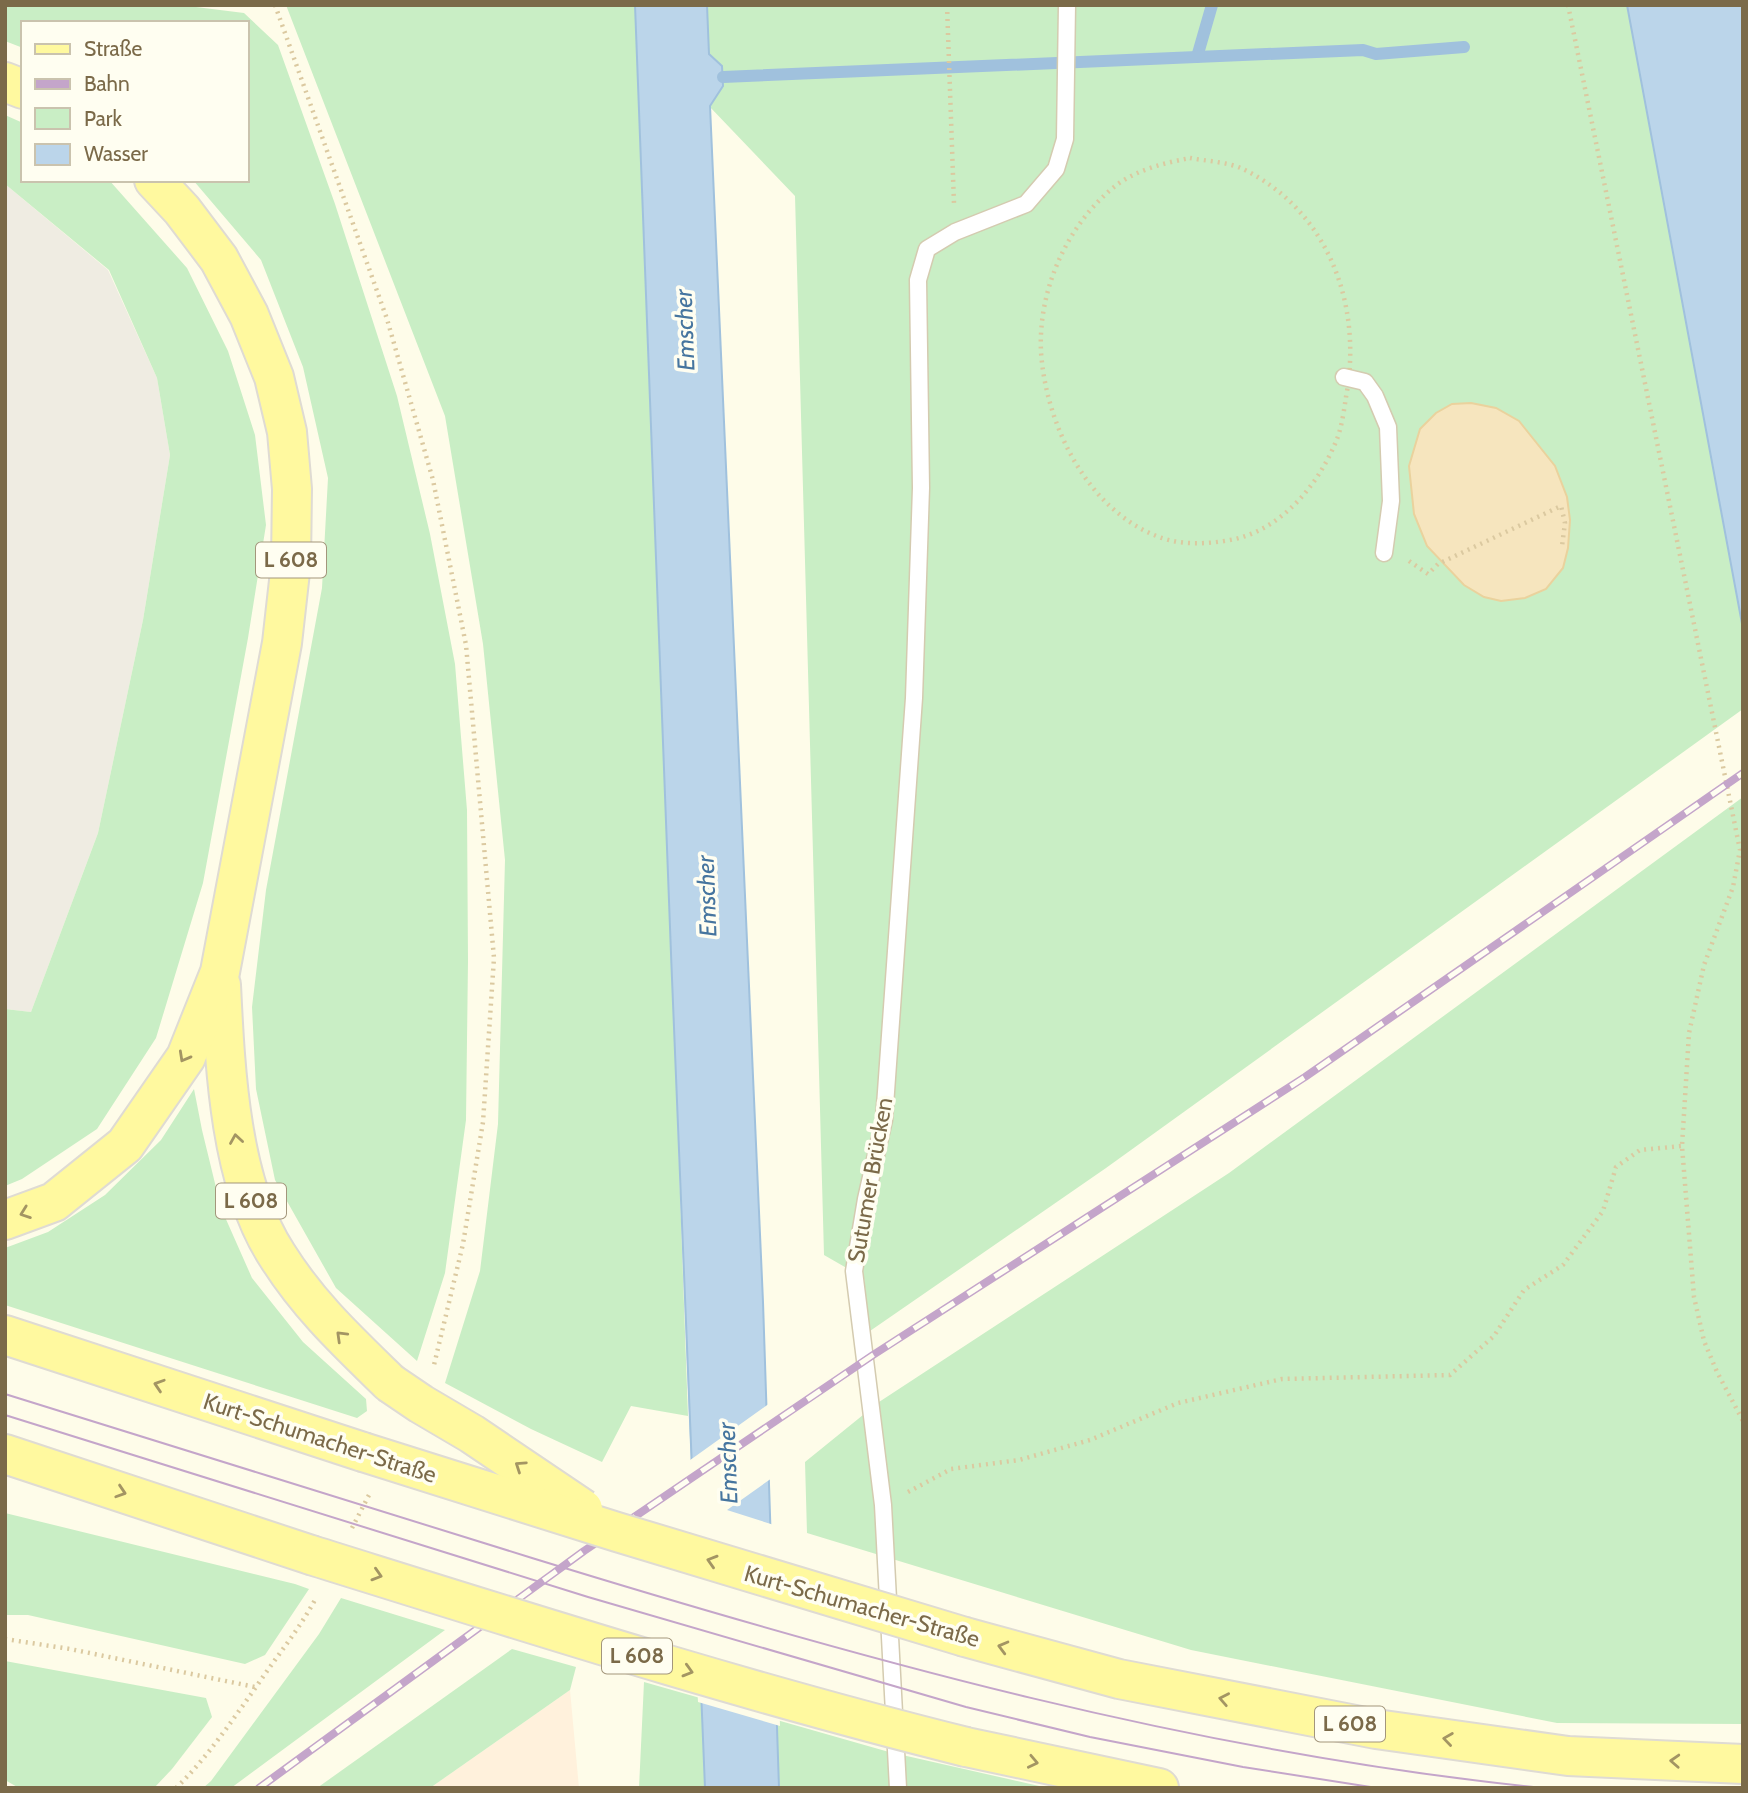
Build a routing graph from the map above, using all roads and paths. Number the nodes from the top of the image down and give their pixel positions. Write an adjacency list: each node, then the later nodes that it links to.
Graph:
1 (947, 5): 6 (path)
2 (1067, 5): 6 (lane, Sutumer Brücken)
3 (1567, 5): 14 (path)
4 (275, 6): 17 (path)
5 (156, 182): 13 (main road, L 608)
6 (955, 232): 20 (lane, Sutumer Brücken)
7 (1351, 348): 9 (path)
8 (1344, 377): 11 (lane)
9 (1345, 407)
10 (1562, 546): 12 (path)
11 (1384, 553)
12 (1438, 564)
13 (220, 972): 15 (main road, L 608, one-way to 15); 21 (main road, L 608, one-way to 13, bridge)
14 (1682, 1146): 18 (path); 20 (path)
15 (5, 1220)
16 (5, 1335): 21 (main road, Kurt-Schumacher-Straße / L 608, one-way to 16, bridge)
17 (433, 1367)
18 (1743, 1421)
19 (5, 1454): 22 (main road, L 608, one-way to 22)
20 (883, 1505): 27 (lane, Sutumer Brücken)
21 (617, 1532): 25 (main road, Kurt-Schumacher-Straße / L 608, one-way to 21, bridge)
22 (316, 1573): 24 (path); 28 (main road, L 608, one-way to 28, bridge)
23 (5, 1639): 24 (path)
24 (256, 1687): 26 (path)
25 (1743, 1764)
26 (176, 1788)
27 (898, 1788)
28 (1159, 1788)

